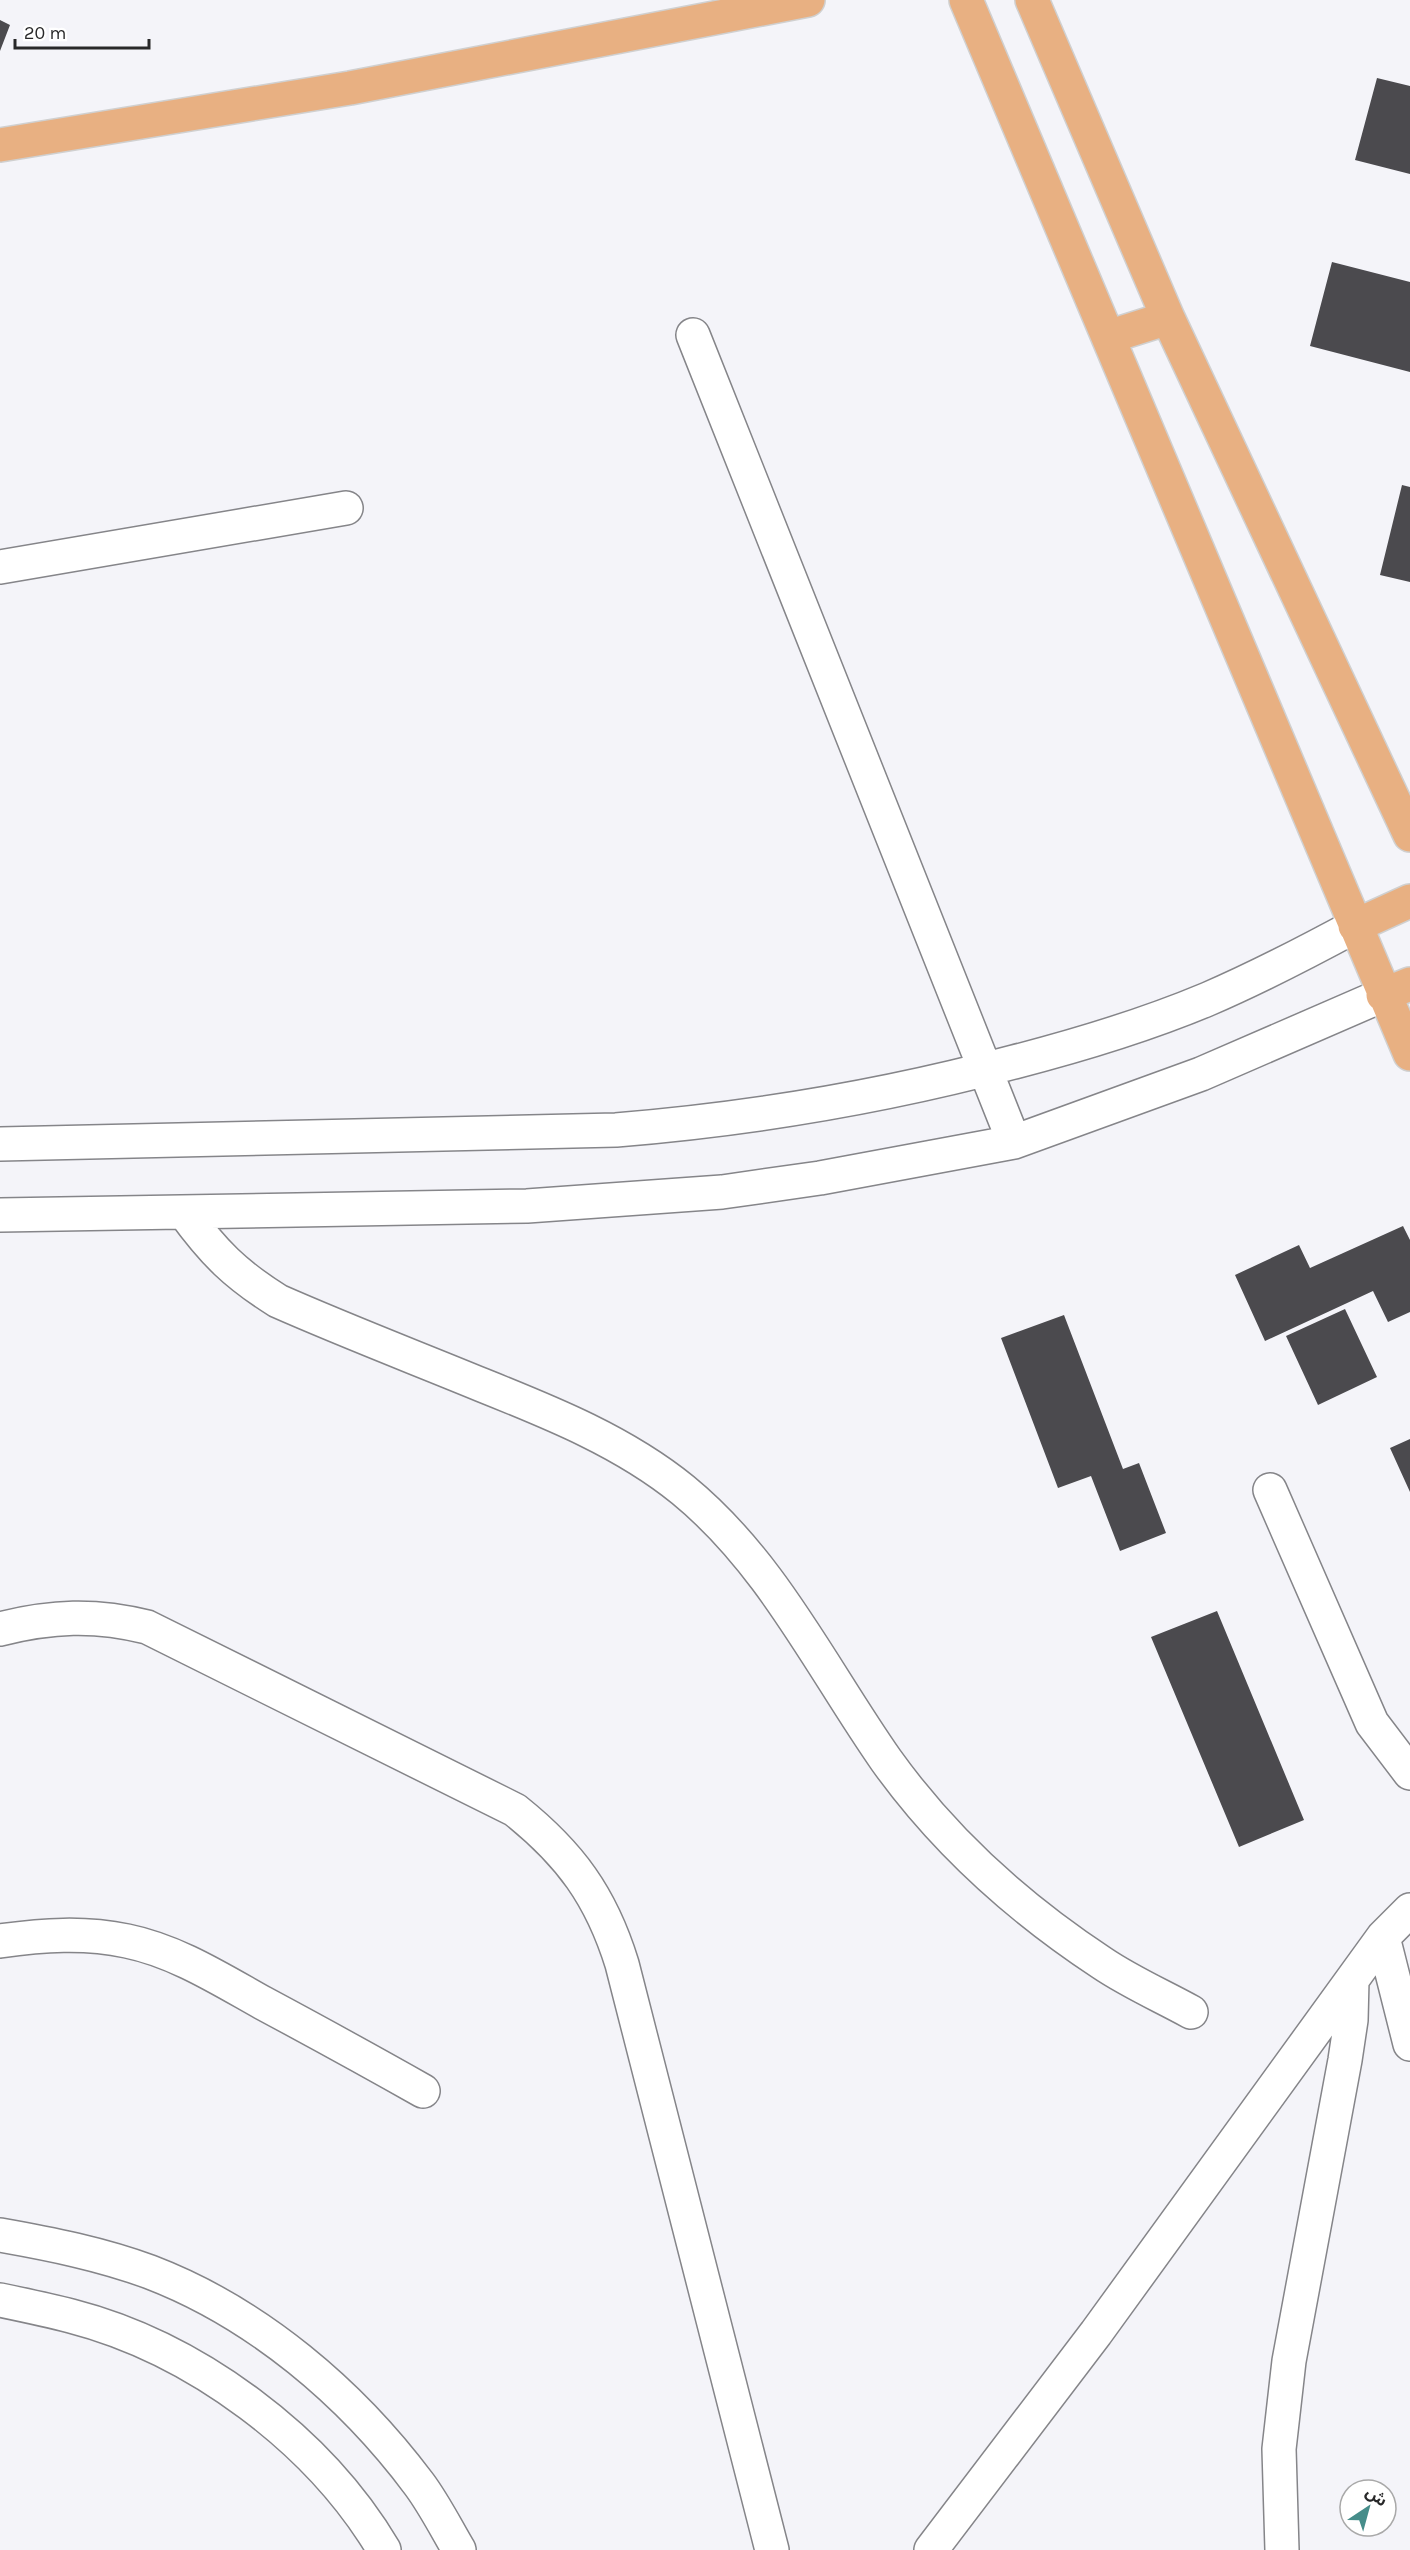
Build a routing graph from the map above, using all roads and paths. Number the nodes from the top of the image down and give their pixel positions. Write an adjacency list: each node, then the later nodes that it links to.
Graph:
1 (808, 0): 4 (main road)
2 (966, 0): 7 (main road)
3 (1032, 0): 5 (main road)
4 (0, 145)
5 (1168, 318): 7 (main road); 10 (main road)
6 (693, 335): 15 (street)
7 (1108, 337): 12 (main road)
8 (346, 508): 9 (street)
9 (0, 567)
10 (1410, 835)
11 (1410, 901): 12 (main road)
12 (1355, 926): 13 (main road); 15 (street)
13 (1397, 990): 14 (main road); 16 (street)
14 (1410, 1054)
15 (986, 1070): 16 (street); 17 (street)
16 (1014, 1142): 18 (street)
17 (0, 1144)
18 (184, 1212): 19 (street); 27 (street)
19 (0, 1215)
20 (1270, 1490): 22 (street)
21 (0, 1629): 34 (street)
22 (1410, 1773)
23 (1410, 1910): 24 (street)
24 (1383, 1937): 26 (street); 28 (street)
25 (0, 1941): 29 (street)
26 (1352, 1980): 35 (street); 36 (street)
27 (1191, 2012)
28 (1410, 2044)
29 (423, 2091)
30 (0, 2235): 33 (street)
31 (0, 2300): 32 (street)
32 (384, 2550)
33 (459, 2550)
34 (772, 2550)
35 (931, 2550)
36 (1282, 2550)

